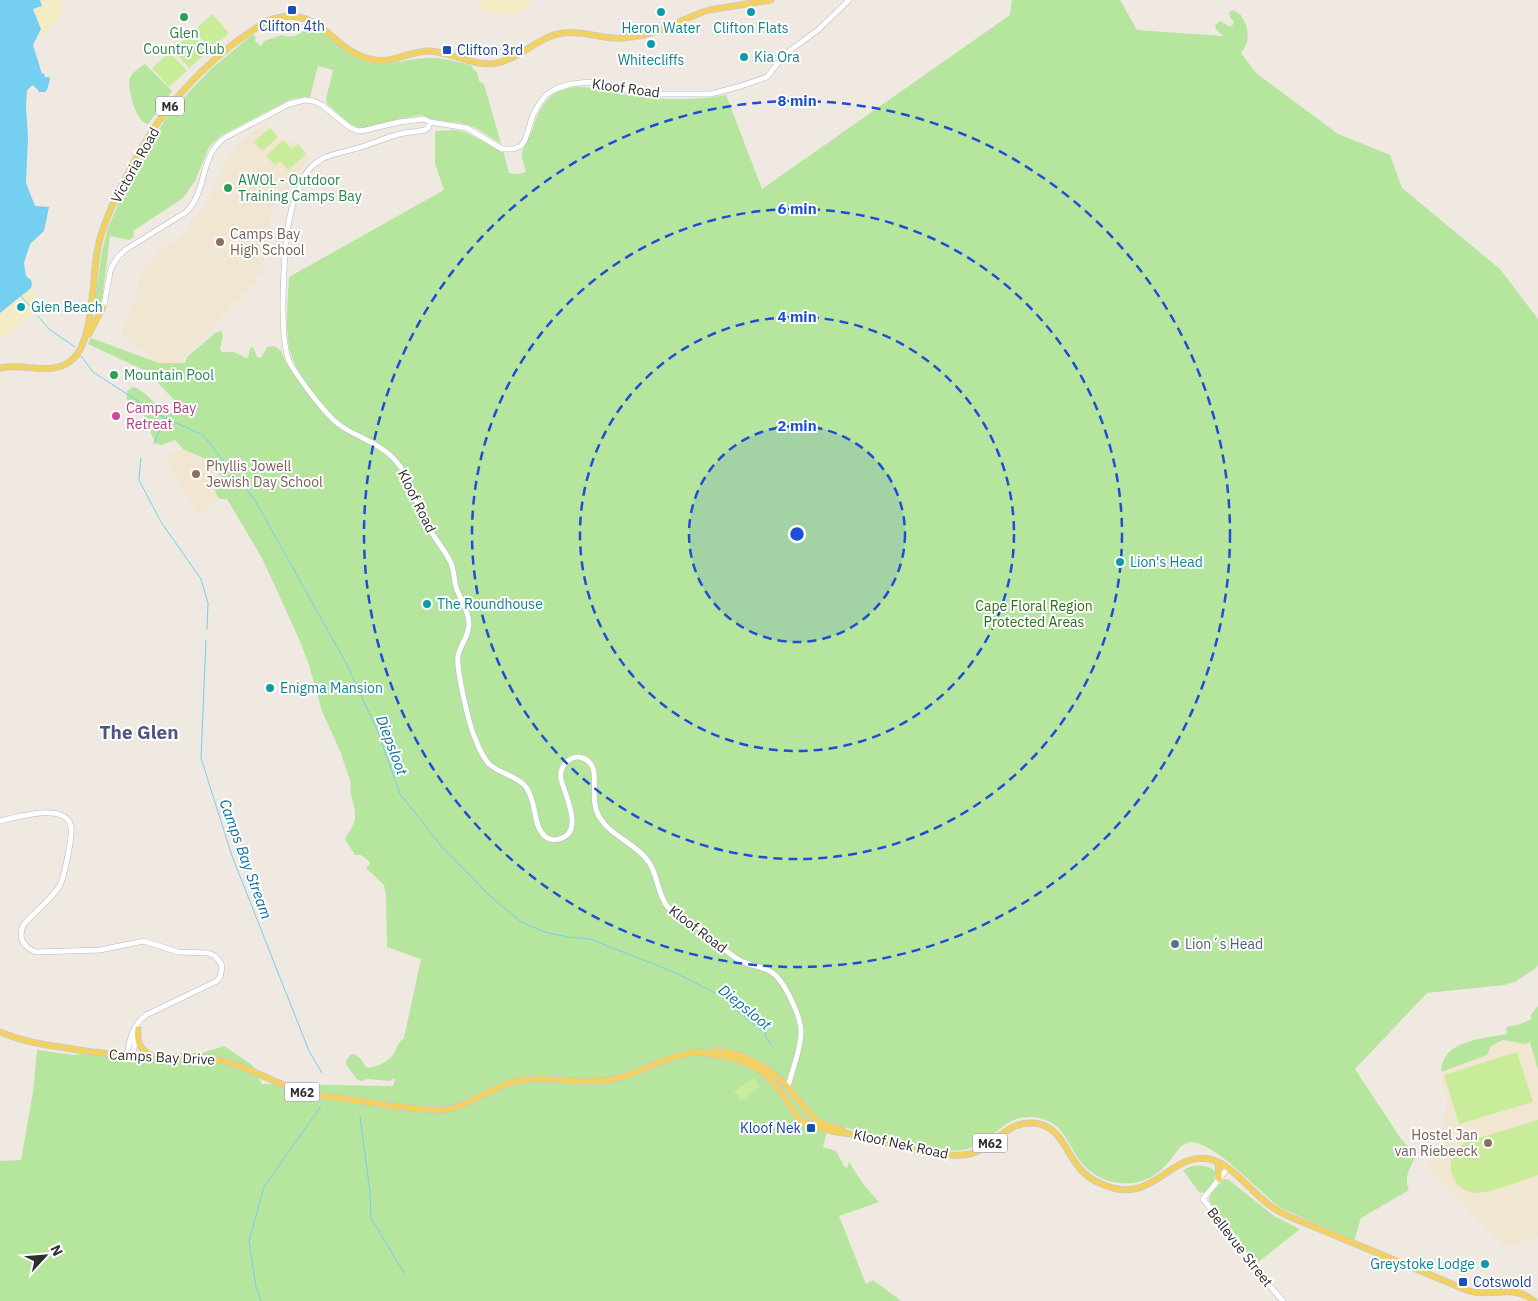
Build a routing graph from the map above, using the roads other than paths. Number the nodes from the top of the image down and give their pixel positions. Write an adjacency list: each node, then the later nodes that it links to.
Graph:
1 (771, 0): 5 (main road, Victoria Road / M6)
2 (849, 0): 3 (main road, Kloof Road)
3 (430, 122): 4 (main road); 15 (main road, Kloof Road)
4 (103, 307): 5 (main road); 6 (main road)
5 (90, 309): 6 (main road, Victoria Road / M6)
6 (84, 344): 7 (main road)
7 (0, 368)
8 (0, 821): 9 (main road)
9 (152, 1013): 10 (main road); 13 (main road)
10 (138, 1029): 13 (main road); 14 (main road)
11 (0, 1032): 13 (main road, Camps Bay Drive / M62)
12 (698, 1052): 14 (main road, Camps Bay Drive / M62); 15 (main road, Camps Bay Drive / M62); 17 (main road, Camps Bay Drive / M62)
13 (130, 1056): 14 (main road, Camps Bay Drive / M62)
14 (152, 1056)
15 (788, 1087): 16 (main road, Camps Bay Drive / M62); 17 (main road)
16 (798, 1099): 17 (main road); 18 (main road, M62)
17 (789, 1104): 19 (main road, M62)
18 (804, 1107): 19 (main road); 20 (main road, Kloof Nek Road / M62)
19 (799, 1118): 20 (main road, Kloof Nek Road / M62)
20 (846, 1132): 21 (main road, Kloof Nek Road / M62)
21 (1218, 1162): 22 (main road); 23 (main road)
22 (1227, 1169): 23 (main road, Bellevue Street); 25 (main road)
23 (1219, 1179): 24 (main road, Bellevue Street)
24 (1283, 1301)
25 (1534, 1301)

